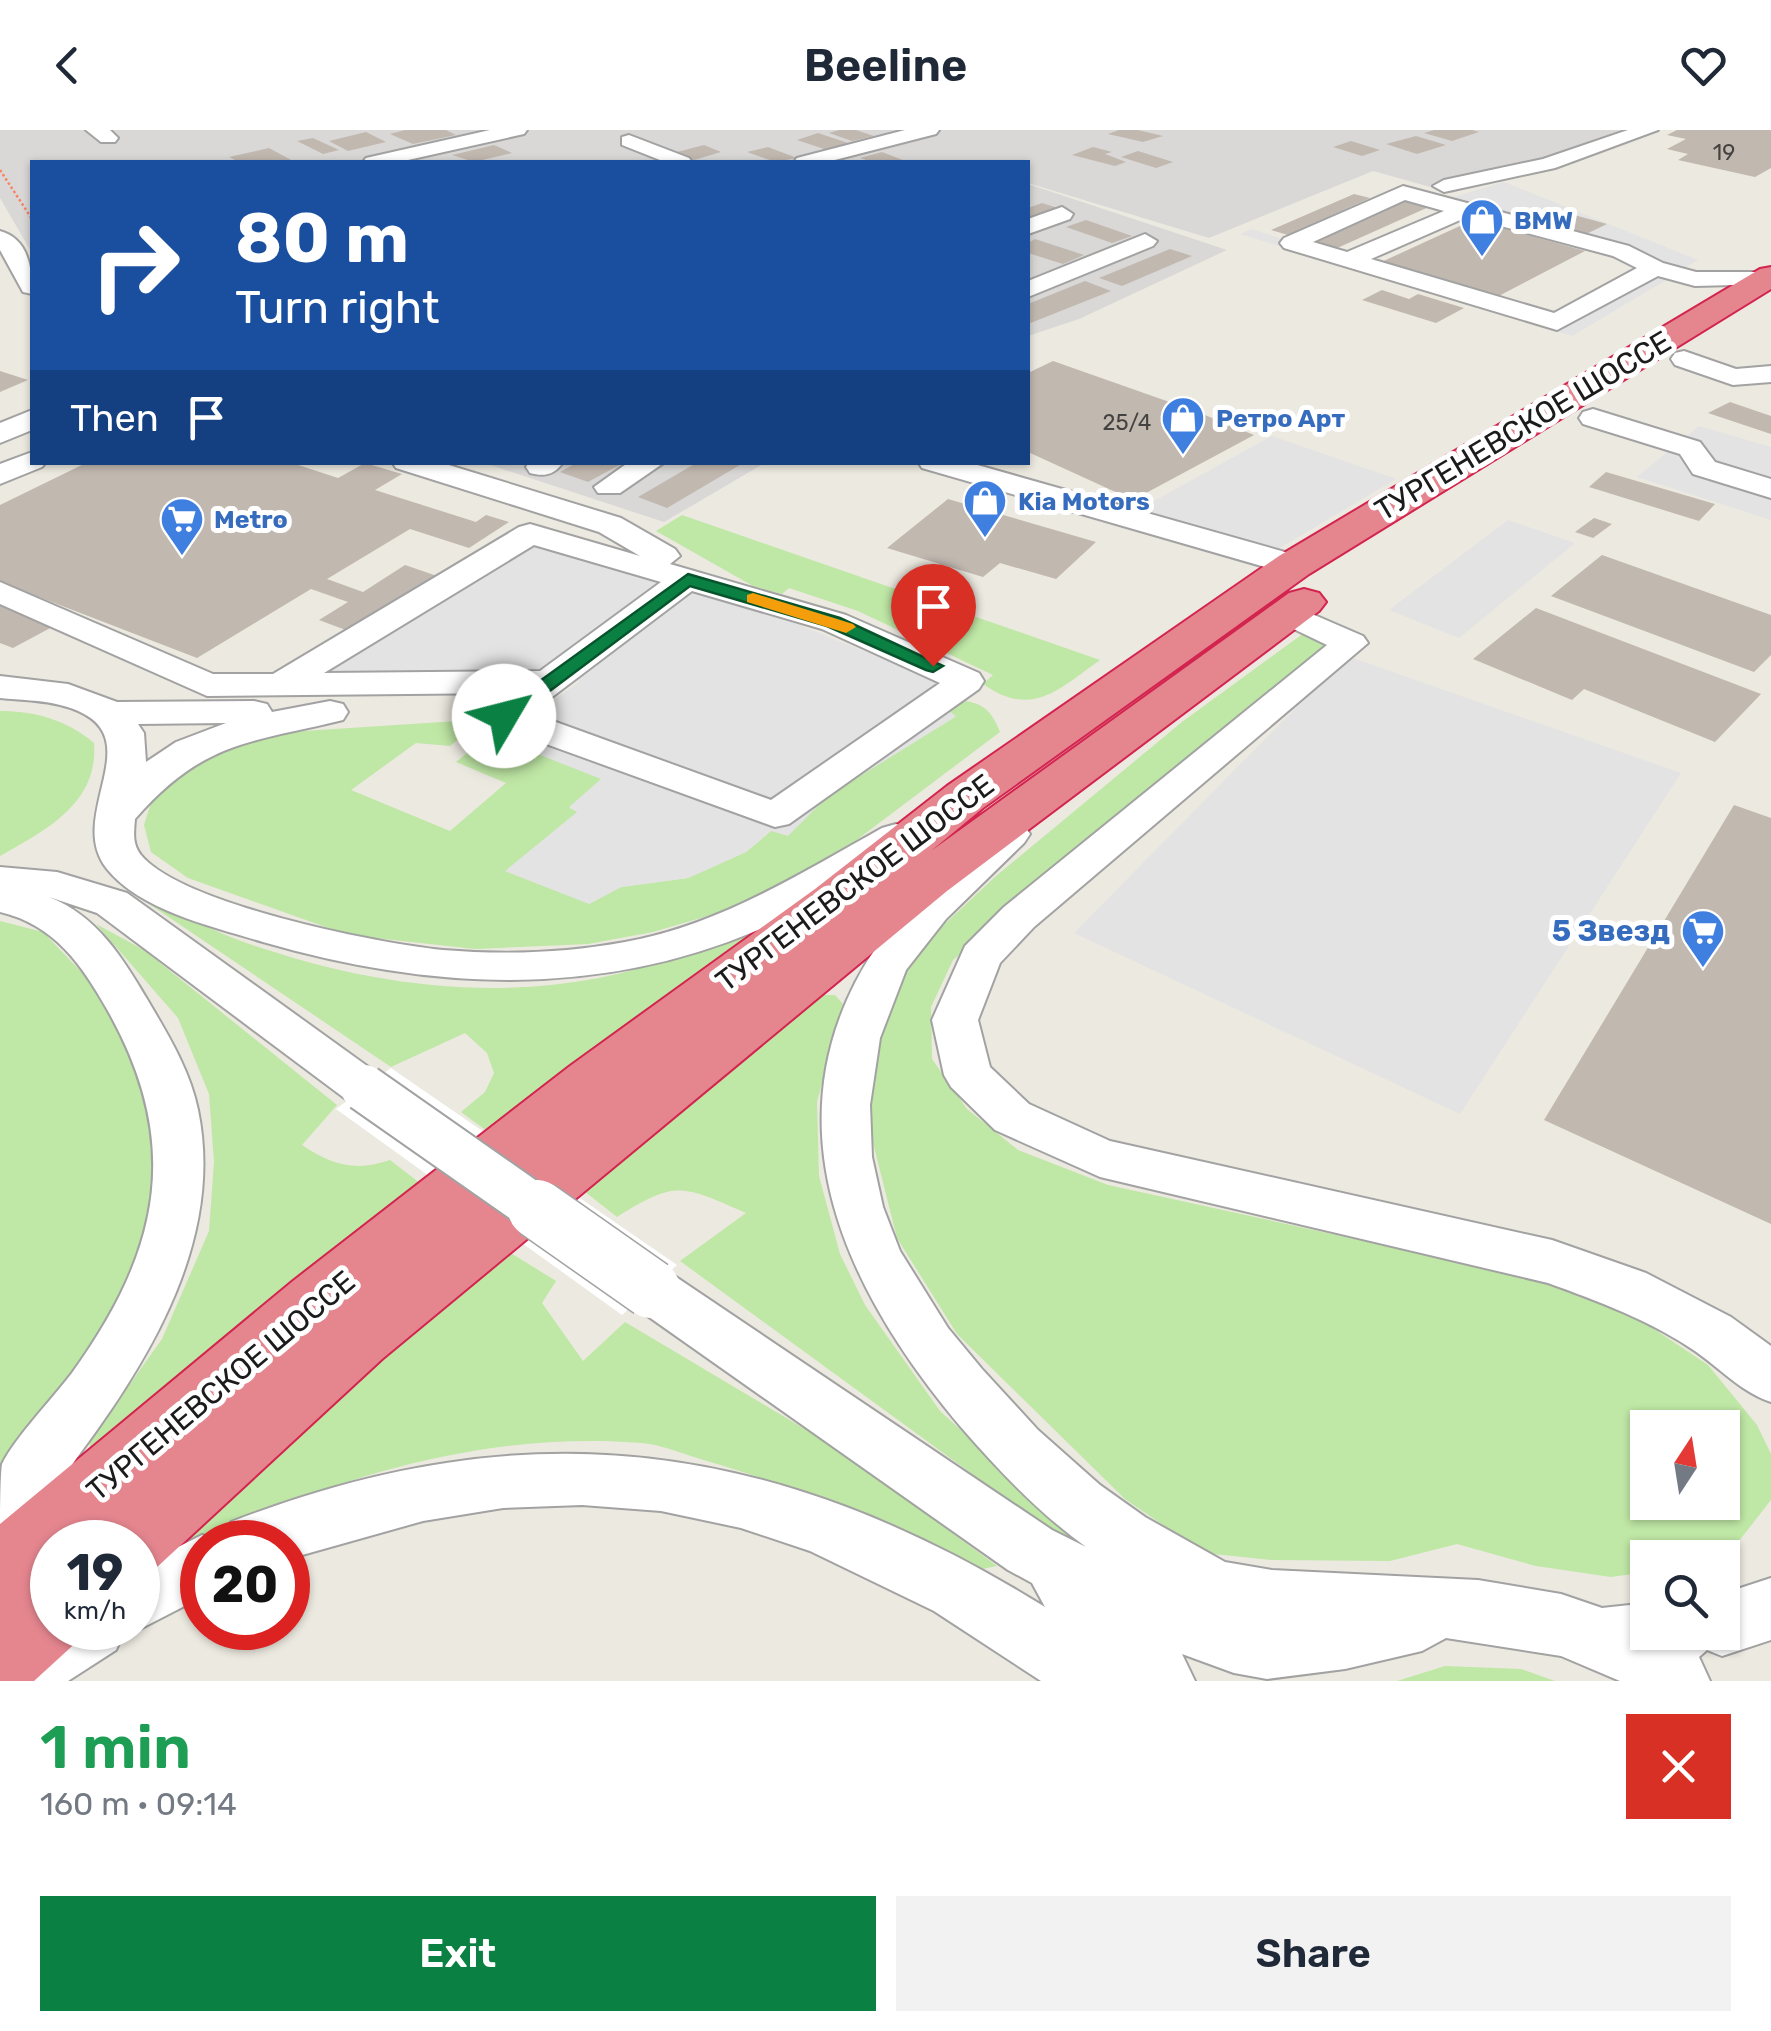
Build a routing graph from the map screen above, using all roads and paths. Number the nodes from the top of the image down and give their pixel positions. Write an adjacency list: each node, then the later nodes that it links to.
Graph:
1 (516, 130): 5 (street)
2 (929, 130): 7 (street)
3 (1648, 130): 9 (street)
4 (629, 141): 6 (street)
5 (383, 160)
6 (677, 160)
7 (812, 160)
8 (0, 170): 12 (path)
9 (1444, 186)
10 (1467, 208): 16 (street); 16 (street); 17 (street)
11 (1062, 214): 13 (street)
12 (30, 216)
13 (1030, 226)
14 (0, 238): 18 (street)
15 (1145, 241): 20 (street)
16 (1351, 259): 17 (street)
17 (1646, 267): 19 (street); 21 (street)
18 (30, 284)
19 (1770, 287): 21 (highway, ТУРГЕНЕВСКОЕ ШОССЕ); 22 (highway, ТУРГЕНЕВСКОЕ ШОССЕ)
20 (1030, 289)
21 (1704, 316): 34 (highway, ТУРГЕНЕВСКОЕ ШОССЕ)
22 (1684, 359): 23 (street); 25 (highway, ТУРГЕНЕВСКОЕ ШОССЕ)
23 (1771, 374)
24 (30, 420): 26 (street)
25 (1586, 422): 33 (street); 37 (highway, ТУРГЕНЕВСКОЕ ШОССЕ)
26 (0, 434)
27 (30, 463): 31 (street)
28 (416, 465): 35 (street)
29 (646, 465): 32 (street)
30 (941, 465): 34 (street)
31 (0, 475)
32 (610, 487)
33 (1771, 489)
34 (1294, 565): 44 (highway, ТУРГЕНЕВСКОЕ ШОССЕ)
35 (697, 582): 38 (street); 40 (street); 40 (street)
36 (0, 592): 38 (street)
37 (1289, 614): 43 (highway, ТУРГЕНЕВСКОЕ ШОССЕ); 49 (street)
38 (279, 685): 40 (street)
39 (0, 687): 42 (street)
40 (536, 692): 41 (street)
41 (330, 712): 42 (street); 45 (street)
42 (110, 713): 45 (street)
43 (1064, 781): 51 (highway, ТУРГЕНЕВСКОЕ ШОССЕ); 55 (street)
44 (966, 797): 45 (street); 54 (highway, ТУРГЕНЕВСКОЕ ШОССЕ)
45 (120, 798): 48 (street)
46 (0, 880): 48 (street)
47 (0, 898): 50 (street)
48 (112, 903): 53 (street, bridge)
49 (1771, 1378)
50 (0, 1512)
51 (153, 1520)
52 (310, 1524): 64 (street)
53 (1030, 1550): 55 (street); 65 (street)
54 (0, 1574)
55 (1476, 1607): 60 (street)
56 (1771, 1609): 57 (street)
57 (1740, 1619)
58 (30, 1629): 62 (highway)
59 (1630, 1635): 60 (street)
60 (1600, 1636): 66 (street)
61 (59, 1650): 63 (street)
62 (0, 1656)
63 (9, 1681)
64 (1091, 1681)
65 (1163, 1681)
66 (1678, 1681)

